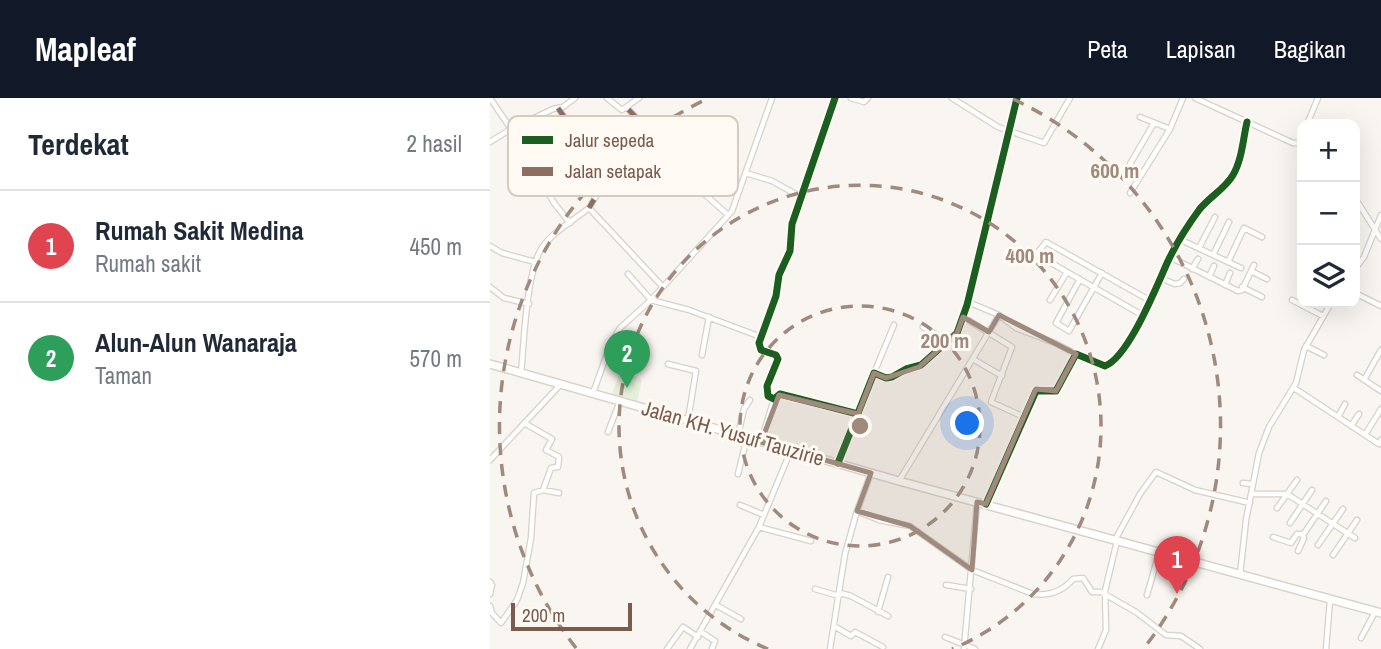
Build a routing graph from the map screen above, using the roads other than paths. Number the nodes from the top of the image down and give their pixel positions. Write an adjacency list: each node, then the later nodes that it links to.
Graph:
1 (490, 98): 24 (street)
2 (575, 98): 15 (street)
3 (607, 98): 16 (street)
4 (639, 98): 16 (street)
5 (772, 98): 31 (street)
6 (835, 98): 38 (street)
7 (851, 98): 8 (street)
8 (868, 98)
9 (952, 98): 26 (street)
10 (1017, 98): 26 (street)
11 (1070, 98): 26 (street)
12 (1183, 98): 25 (street)
13 (1195, 98): 22 (street)
14 (1318, 98): 21 (street)
15 (558, 108): 17 (street); 18 (street)
16 (627, 108): 19 (street)
17 (540, 116)
18 (563, 116)
19 (635, 116)
20 (1140, 117): 23 (street)
21 (1309, 119)
22 (1247, 122): 29 (street); 49 (street)
23 (1154, 123): 25 (street); 30 (street)
24 (508, 125)
25 (1170, 129): 32 (street)
26 (1010, 130): 83 (street)
27 (508, 131): 28 (street)
28 (490, 142)
29 (1297, 143)
30 (1130, 164)
31 (746, 173): 36 (street); 38 (street)
32 (1130, 193)
33 (550, 196): 45 (street)
34 (595, 196): 40 (street)
35 (707, 196): 41 (street)
36 (738, 196)
37 (738, 196): 41 (street)
38 (801, 197): 95 (street)
39 (1360, 206): 46 (street)
40 (589, 208): 45 (street); 73 (street)
41 (728, 215): 73 (street)
42 (1381, 215): 46 (street)
43 (1215, 217): 51 (street)
44 (1229, 222): 52 (street)
45 (570, 223): 55 (street)
46 (1374, 228): 48 (street); 57 (street)
47 (1262, 237): 56 (street)
48 (1381, 239)
49 (1181, 240): 51 (street); 53 (street)
50 (490, 246): 55 (street)
51 (1199, 248): 52 (street)
52 (1213, 255): 56 (street)
53 (1170, 257): 61 (street); 68 (street)
54 (1198, 259): 61 (street)
55 (535, 262): 84 (street)
56 (1228, 262): 60 (street)
57 (1360, 262)
58 (1254, 265): 62 (street)
59 (1214, 266): 67 (street)
60 (1241, 268)
61 (1192, 269): 67 (street)
62 (1251, 271): 71 (street); 76 (street)
63 (1067, 272): 64 (street); 69 (street); 80 (street)
64 (1102, 273): 75 (street); 81 (street)
65 (1230, 273): 72 (street)
66 (628, 274): 79 (street)
67 (1209, 277): 72 (street)
68 (1160, 278): 70 (street); 81 (street)
69 (1080, 279): 75 (street); 75 (street)
70 (1184, 279)
71 (1267, 279)
72 (1225, 285): 76 (street)
73 (662, 286): 79 (street)
74 (490, 287): 84 (street)
75 (1094, 287): 87 (street)
76 (1242, 287): 78 (street)
77 (1360, 296): 85 (street)
78 (1262, 297)
79 (651, 300): 90 (street); 113 (street)
80 (1050, 300)
81 (1149, 300): 87 (street)
82 (1292, 300): 89 (street)
83 (968, 302): 88 (street); 91 (street)
84 (529, 304): 106 (street)
85 (1381, 306)
86 (1328, 308): 89 (street)
87 (1142, 315): 99 (street)
88 (999, 316): 94 (street); 99 (street)
89 (1323, 316): 97 (street)
90 (709, 317): 95 (street); 100 (street)
91 (963, 317): 94 (street); 96 (street)
92 (894, 325): 105 (street)
93 (923, 327): 96 (street)
94 (989, 332): 102 (street); 108 (street)
95 (761, 337): 114 (street)
96 (948, 341): 105 (street)
97 (1306, 346): 101 (street); 111 (street)
98 (1381, 350): 109 (street)
99 (1076, 354): 121 (street)
100 (702, 355)
101 (1324, 355)
102 (973, 359): 108 (street); 138 (street)
103 (490, 364): 106 (main road, Jalan KH. Yusuf Tauzirie)
104 (668, 364): 123 (street)
105 (874, 373): 119 (street)
106 (521, 375): 110 (main road, Jalan KH. Yusuf Tauzirie)
107 (1357, 375): 109 (street)
108 (1002, 376): 121 (street)
109 (1364, 380): 112 (street)
110 (560, 385): 113 (main road, Jalan KH. Yusuf Tauzirie); 124 (street)
111 (1294, 388): 122 (street); 140 (street)
112 (1381, 390)
113 (593, 393): 116 (main road, Jalan KH. Yusuf Tauzirie)
114 (774, 399): 119 (street); 131 (street)
115 (750, 400): 127 (street)
116 (620, 401): 123 (main road, Jalan KH. Yusuf Tauzirie); 126 (street)
117 (1346, 404): 122 (street)
118 (1381, 409): 128 (street)
119 (858, 414): 134 (street)
120 (1359, 414): 125 (street)
121 (1024, 417): 147 (street)
122 (1338, 417): 125 (street)
123 (688, 420): 127 (main road, Jalan KH. Yusuf Tauzirie)
124 (526, 424): 133 (street); 141 (street)
125 (1351, 426): 128 (street)
126 (608, 432)
127 (738, 435): 129 (main road, Jalan KH. Yusuf Tauzirie)
128 (1365, 435): 130 (street)
129 (747, 438): 131 (main road, Jalan KH. Yusuf Tauzirie); 136 (street)
130 (1381, 440)
131 (761, 442): 132 (main road, Jalan KH. Yusuf Tauzirie)
132 (790, 450): 134 (main road, Jalan KH. Yusuf Tauzirie); 155 (street)
133 (490, 460)
134 (838, 463): 135 (main road, Jalan KH. Yusuf Tauzirie)
135 (871, 473): 138 (main road, Jalan KH. Yusuf Tauzirie); 153 (street)
136 (738, 474)
137 (1297, 480): 145 (street)
138 (899, 481): 147 (main road, Jalan KH. Yusuf Tauzirie)
139 (1243, 483): 140 (street)
140 (1253, 484): 144 (street)
141 (543, 490): 143 (street); 182 (street)
142 (1312, 490): 149 (street)
143 (559, 493)
144 (1251, 494): 145 (street); 148 (street)
145 (1287, 494): 149 (street); 151 (street)
146 (1326, 501): 154 (street)
147 (981, 503): 165 (main road, Jalan KH. Yusuf Tauzirie); 170 (street)
148 (1250, 503): 165 (street); 171 (street)
149 (1302, 504): 154 (street); 157 (street)
150 (740, 505): 155 (street)
151 (1277, 508)
152 (1343, 509): 158 (street)
153 (857, 511): 170 (street); 178 (street)
154 (1317, 514): 158 (street); 161 (street)
155 (764, 515): 159 (street)
156 (1357, 520): 160 (street)
157 (1290, 523)
158 (1333, 523): 160 (street); 166 (street)
159 (759, 527): 164 (street); 183 (street)
160 (1348, 533): 163 (street); 169 (street)
161 (1303, 535): 162 (street); 167 (street)
162 (1273, 537)
163 (1355, 538)
164 (811, 541)
165 (1115, 541): 168 (main road, Jalan KH. Yusuf Tauzirie); 179 (street)
166 (1318, 545)
167 (1298, 551)
168 (1160, 553): 171 (main road, Jalan KH. Yusuf Tauzirie); 180 (street)
169 (1333, 555)
170 (972, 569): 176 (street); 179 (street)
171 (1240, 575): 181 (main road, Jalan KH. Yusuf Tauzirie)
172 (888, 578): 184 (street)
173 (490, 582): 177 (street)
174 (946, 585): 176 (street)
175 (815, 589): 178 (street)
176 (971, 589): 192 (street)
177 (490, 594)
178 (839, 594): 184 (street); 188 (street)
179 (1105, 594): 199 (street); 200 (street)
180 (1147, 595)
181 (1330, 599): 185 (main road, Jalan KH. Yusuf Tauzirie); 201 (street)
182 (490, 606)
183 (716, 606): 187 (street); 189 (street)
184 (878, 612): 186 (street)
185 (1378, 612): 191 (street)
186 (888, 616)
187 (741, 619)
188 (834, 626): 193 (street); 197 (street)
189 (699, 635): 194 (street); 195 (street); 196 (street)
190 (946, 637): 192 (street)
191 (1361, 638)
192 (965, 646): 198 (street)
193 (883, 647)
194 (667, 649)
195 (690, 649)
196 (712, 649)
197 (830, 649)
198 (975, 649)
199 (1098, 649)
200 (1200, 649)
201 (1326, 649)

